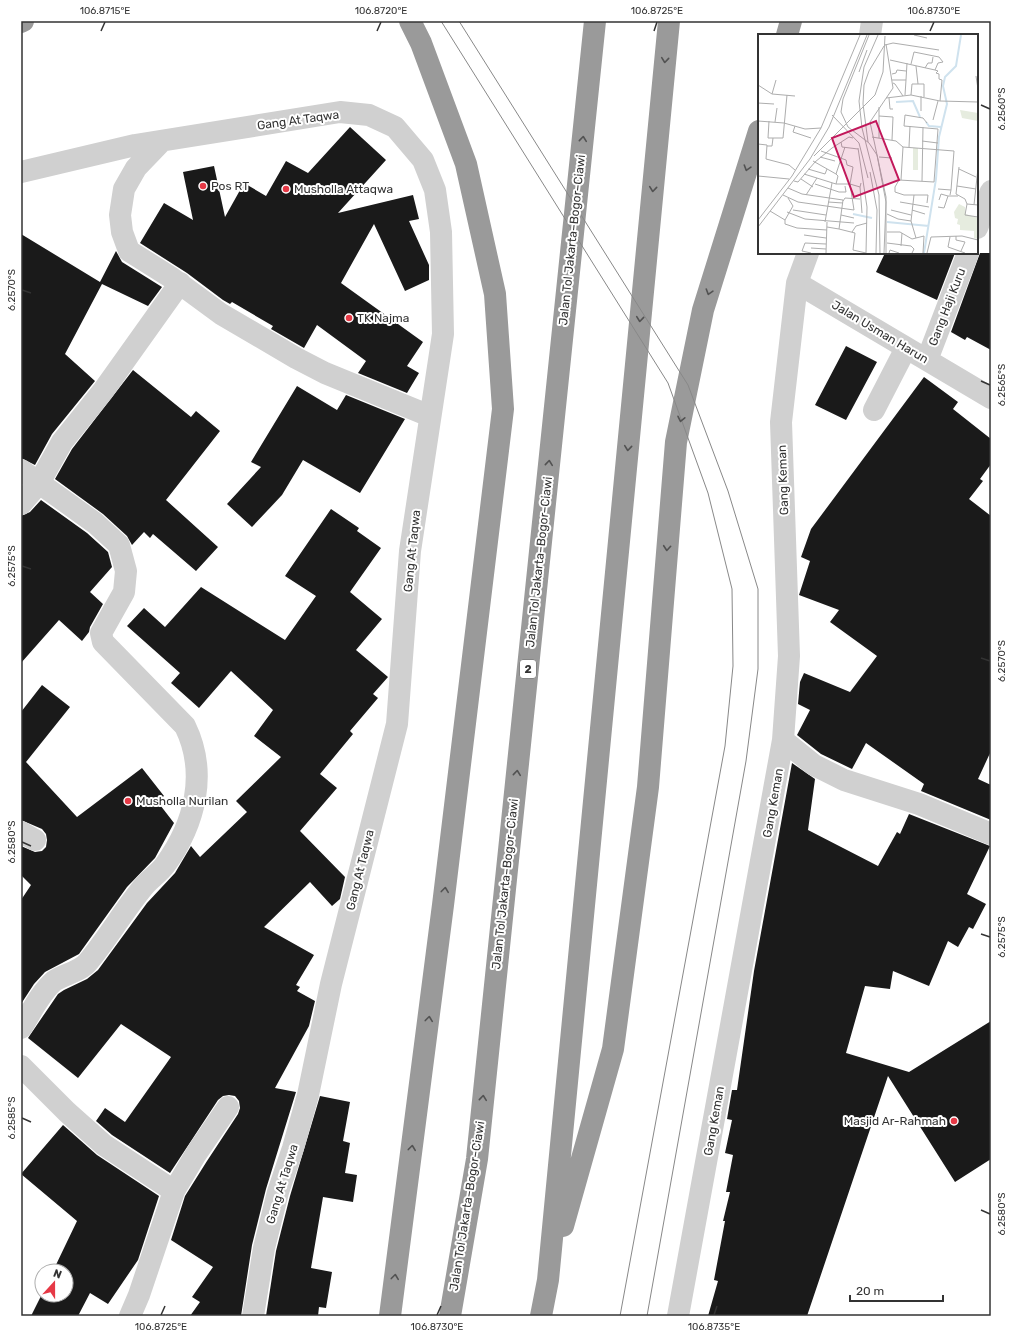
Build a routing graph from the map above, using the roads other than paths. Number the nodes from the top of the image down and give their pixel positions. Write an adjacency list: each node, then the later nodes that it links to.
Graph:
1 (410, 21): 34 (highway, one-way to 1)
2 (595, 21): 35 (highway, Jalan Tol Jakarta–Bogor–Ciawi / 2, one-way to 2)
3 (669, 21): 31 (highway, one-way to 31)
4 (791, 21): 6 (highway)
5 (872, 21): 7 (street)
6 (787, 34)
7 (870, 34)
8 (758, 134): 31 (highway, one-way to 31)
9 (161, 142): 10 (street, Gang At Taqwa); 16 (street); 21 (street, Gang At Taqwa)
10 (21, 172)
11 (991, 191): 12 (street)
12 (978, 225)
13 (808, 254): 15 (street)
14 (968, 254): 18 (street, Gang Haji Kuru)
15 (797, 282): 17 (street, Jalan Usman Harun); 25 (street, Gang Keman)
16 (180, 283): 21 (street); 23 (street)
17 (906, 348): 18 (street, Jalan Usman Harun); 20 (street)
18 (927, 360): 19 (street, Jalan Usman Harun)
19 (991, 398)
20 (874, 410)
21 (430, 416): 33 (street, Gang At Taqwa)
22 (21, 470): 23 (street)
23 (39, 483): 24 (street); 27 (street)
24 (21, 504)
25 (784, 740): 26 (street); 37 (street, Gang Keman)
26 (991, 834)
27 (21, 1028)
28 (21, 1066): 30 (street)
29 (228, 1107): 30 (street)
30 (174, 1191): 32 (street)
31 (548, 1280): 36 (highway)
32 (130, 1316)
33 (253, 1316)
34 (390, 1316)
35 (450, 1316)
36 (541, 1316)
37 (678, 1316)

